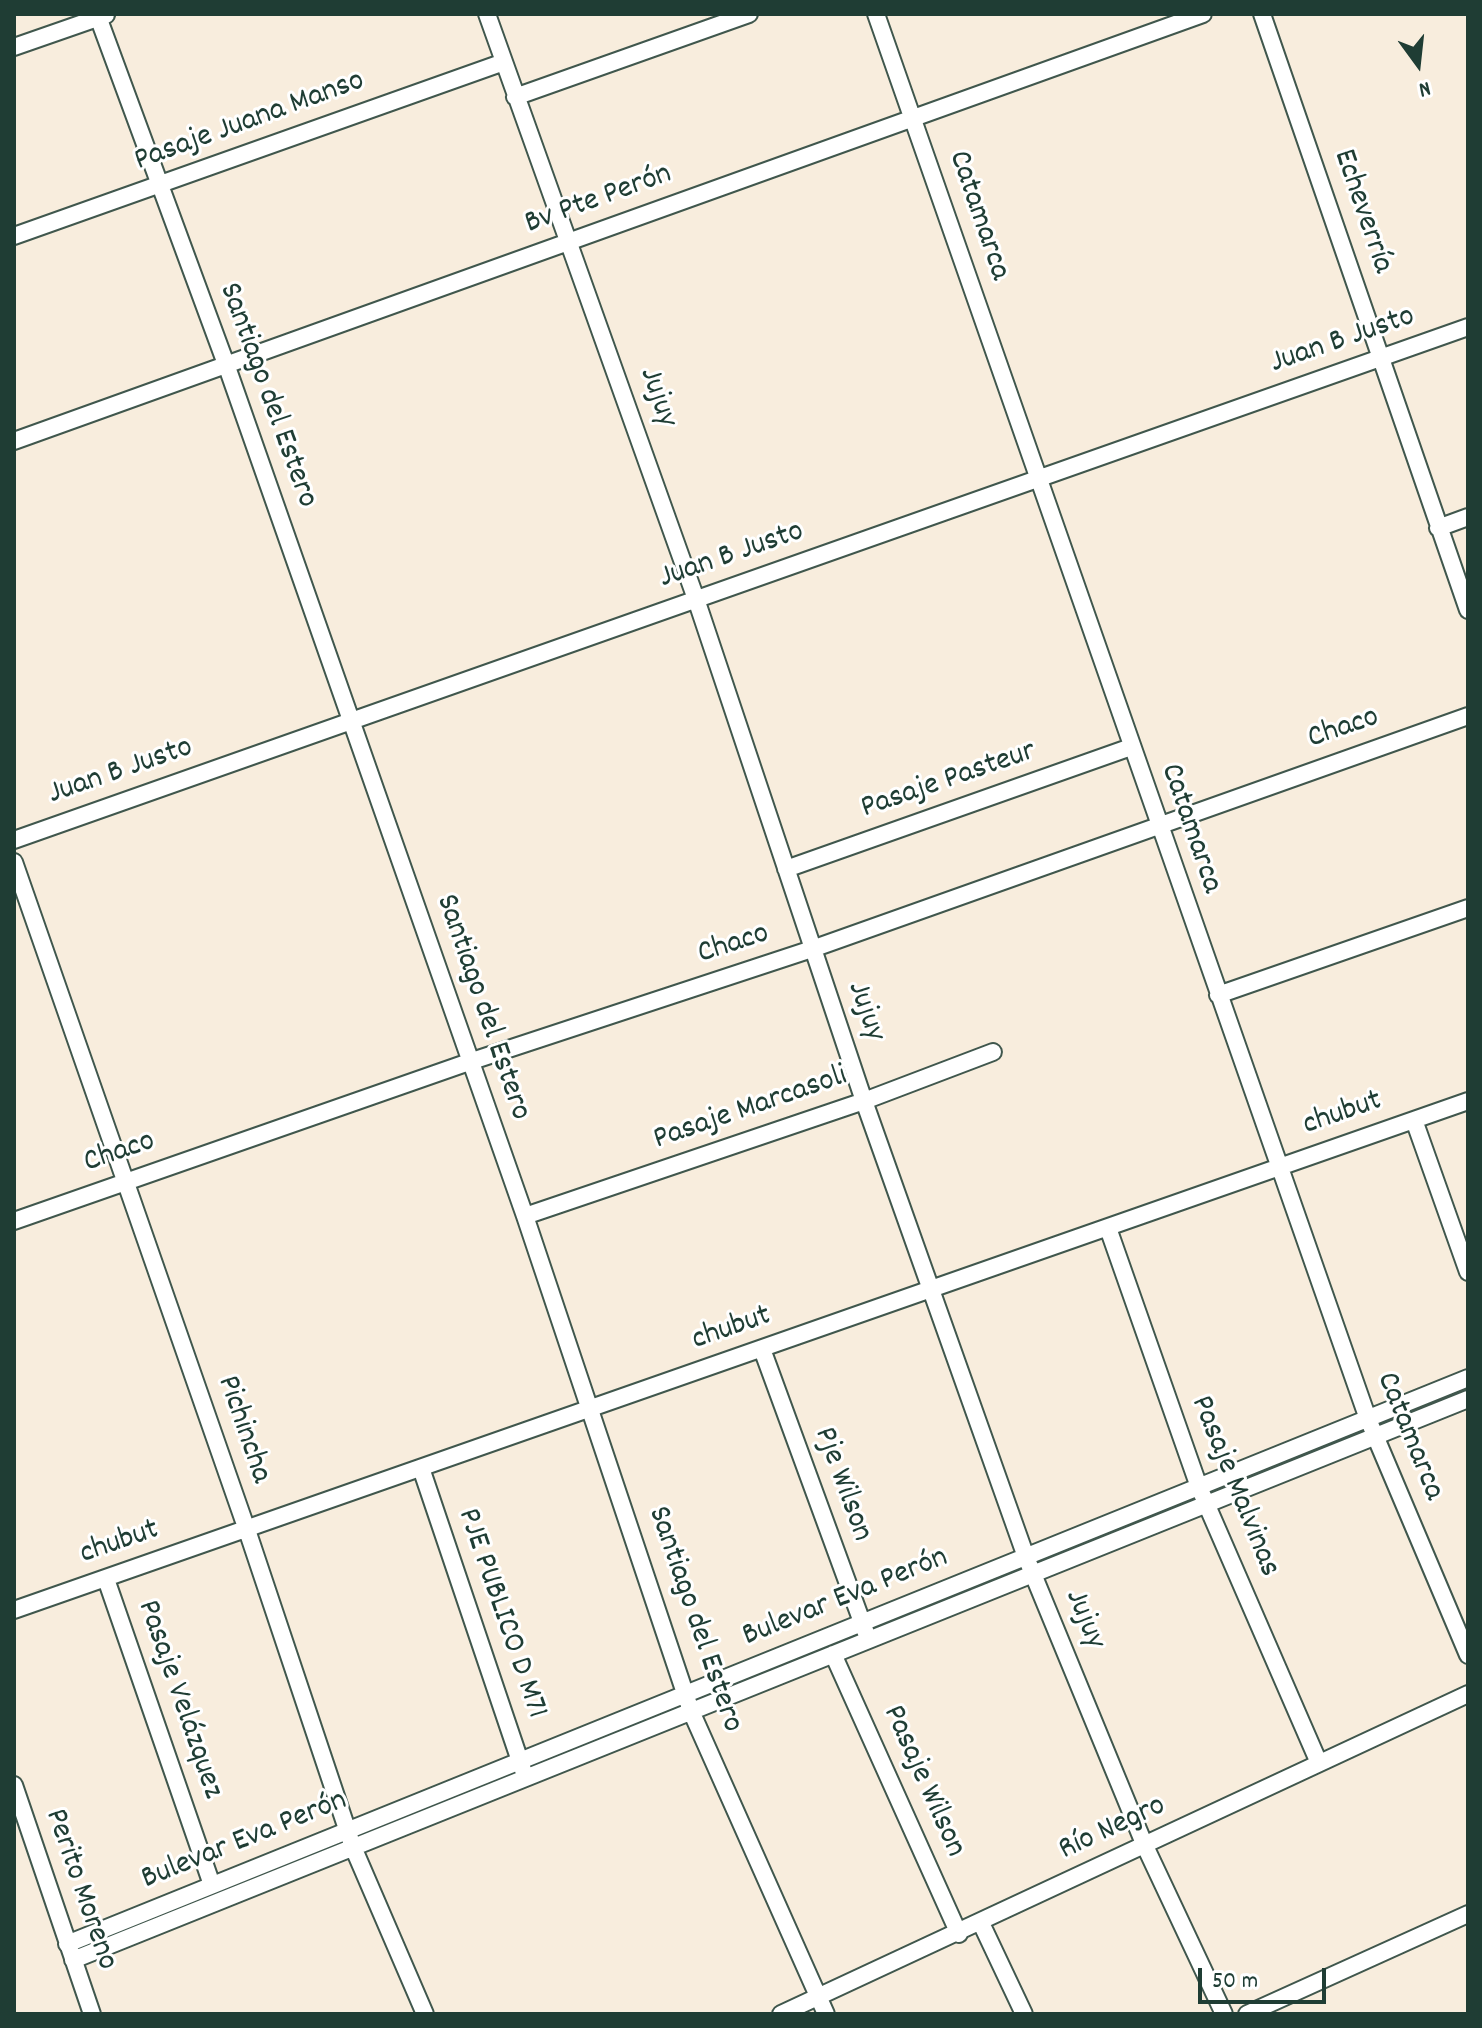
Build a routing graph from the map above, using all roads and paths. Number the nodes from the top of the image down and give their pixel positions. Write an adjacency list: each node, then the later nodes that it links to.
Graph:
1 (487, 14): 8 (street, Jujuy)
2 (749, 14): 9 (street)
3 (876, 14): 10 (street, Catamarca)
4 (1203, 14): 10 (street, Bv Pte Perón)
5 (1262, 14): 15 (street, Echeverría)
6 (101, 15): 7 (street); 11 (street, Santiago del Estero)
7 (14, 47)
8 (504, 62): 9 (street, Jujuy); 11 (street, Pasaje Juana Manso)
9 (515, 97): 13 (street, Jujuy)
10 (913, 118): 13 (street, Bv Pte Perón); 18 (street, Catamarca)
11 (160, 185): 12 (street, Pasaje Juana Manso); 16 (street, Santiago del Estero)
12 (14, 236)
13 (571, 241): 16 (street, Bv Pte Perón); 21 (street, Jujuy)
14 (1468, 327): 15 (street, Juan B Justo)
15 (1383, 357): 18 (street, Juan B Justo); 20 (street, Echeverría)
16 (226, 364): 17 (street, Bv Pte Perón); 24 (street, Santiago del Estero)
17 (14, 441)
18 (1039, 478): 21 (street, Juan B Justo); 25 (street, Catamarca)
19 (1468, 517): 20 (street)
20 (1438, 528): 22 (street, Echeverría)
21 (696, 599): 24 (street, Juan B Justo); 29 (street, Jujuy)
22 (1468, 610)
23 (1468, 716): 26 (street, Chaco)
24 (351, 721): 27 (street, Juan B Justo); 34 (street, Santiago del Estero)
25 (1131, 747): 26 (street, Catamarca); 29 (street, Pasaje Pasteur)
26 (1158, 825): 31 (street, Chaco); 32 (street, Catamarca)
27 (14, 840)
28 (14, 862): 39 (street, Pichincha)
29 (786, 869): 31 (street, Jujuy)
30 (1468, 908): 32 (street)
31 (812, 949): 34 (street, Chaco); 35 (street, Jujuy)
32 (1218, 995): 38 (street, Catamarca)
33 (993, 1052): 35 (street, Pasaje Marcasoli)
34 (469, 1062): 39 (street, Chaco); 40 (street, Santiago del Estero)
35 (864, 1101): 40 (street, Pasaje Marcasoli); 44 (street, Jujuy)
36 (1468, 1101): 37 (street, chubut)
37 (1414, 1120): 38 (street, chubut); 43 (street)
38 (1280, 1168): 42 (street, chubut); 49 (street, Catamarca)
39 (125, 1182): 41 (street, Chaco); 54 (street, Pichincha)
40 (525, 1216): 48 (street, Santiago del Estero)
41 (14, 1221)
42 (1108, 1228): 44 (street, chubut); 52 (street, Pasaje Malvinas)
43 (1468, 1272)
44 (933, 1289): 45 (street, chubut); 55 (street, Jujuy)
45 (762, 1349): 48 (street, chubut); 59 (street, Pje Wilson)
46 (1468, 1378): 49 (street, Bulevar Eva Perón)
47 (1468, 1399): 50 (street, Bulevar Eva Perón)
48 (591, 1409): 51 (street, chubut); 63 (street, Santiago del Estero)
49 (1368, 1419): 50 (street, Catamarca); 52 (street, Bulevar Eva Perón)
50 (1375, 1436): 53 (street, Bulevar Eva Perón); 62 (street, Catamarca)
51 (421, 1468): 54 (street, chubut); 66 (street, PJE PUBLICO D M71)
52 (1199, 1487): 53 (street, Pasaje Malvinas); 55 (street, Bulevar Eva Perón)
53 (1206, 1504): 56 (street, Bulevar Eva Perón); 67 (street, Pasaje Malvinas)
54 (247, 1530): 57 (street, chubut); 70 (street, Pichincha)
55 (1026, 1557): 56 (street, Jujuy); 59 (street, Bulevar Eva Perón)
56 (1033, 1573): 60 (street, Bulevar Eva Perón); 71 (street, Jujuy)
57 (106, 1579): 58 (street, chubut); 73 (street, Pasaje Velázquez)
58 (14, 1610)
59 (862, 1623): 60 (street, Pje Wilson); 63 (street, Bulevar Eva Perón)
60 (868, 1640): 61 (street, Bulevar Eva Perón)
61 (833, 1654): 65 (street, Bulevar Eva Perón); 76 (street, Pasaje Wilson)
62 (1468, 1655)
63 (687, 1694): 65 (street, Santiago del Estero); 66 (street, Bulevar Eva Perón)
64 (1468, 1694): 67 (street, Río Negro)
65 (691, 1711): 68 (street, Bulevar Eva Perón); 79 (street, Santiago del Estero)
66 (520, 1761): 68 (street, PJE PUBLICO D M71); 70 (street, Bulevar Eva Perón)
67 (1319, 1763): 71 (street, Río Negro)
68 (526, 1778): 72 (street, Bulevar Eva Perón)
69 (14, 1785): 77 (street, Perito Moreno)
70 (349, 1830): 72 (street, Pichincha); 73 (street, Bulevar Eva Perón)
71 (1145, 1846): 75 (street, Río Negro); 85 (street, Jujuy)
72 (353, 1847): 78 (street, Bulevar Eva Perón); 81 (street, Pichincha)
73 (212, 1885): 77 (street, Bulevar Eva Perón)
74 (1468, 1914): 86 (street)
75 (981, 1923): 76 (street, Río Negro); 84 (street)
76 (959, 1934): 79 (street, Río Negro)
77 (67, 1944): 78 (street, Perito Moreno)
78 (73, 1960): 80 (street, Perito Moreno)
79 (818, 1997): 82 (street, Río Negro); 83 (street, Santiago del Estero)
80 (92, 2014)
81 (425, 2014)
82 (781, 2014)
83 (826, 2014)
84 (1024, 2014)
85 (1224, 2014)
86 (1247, 2014)

